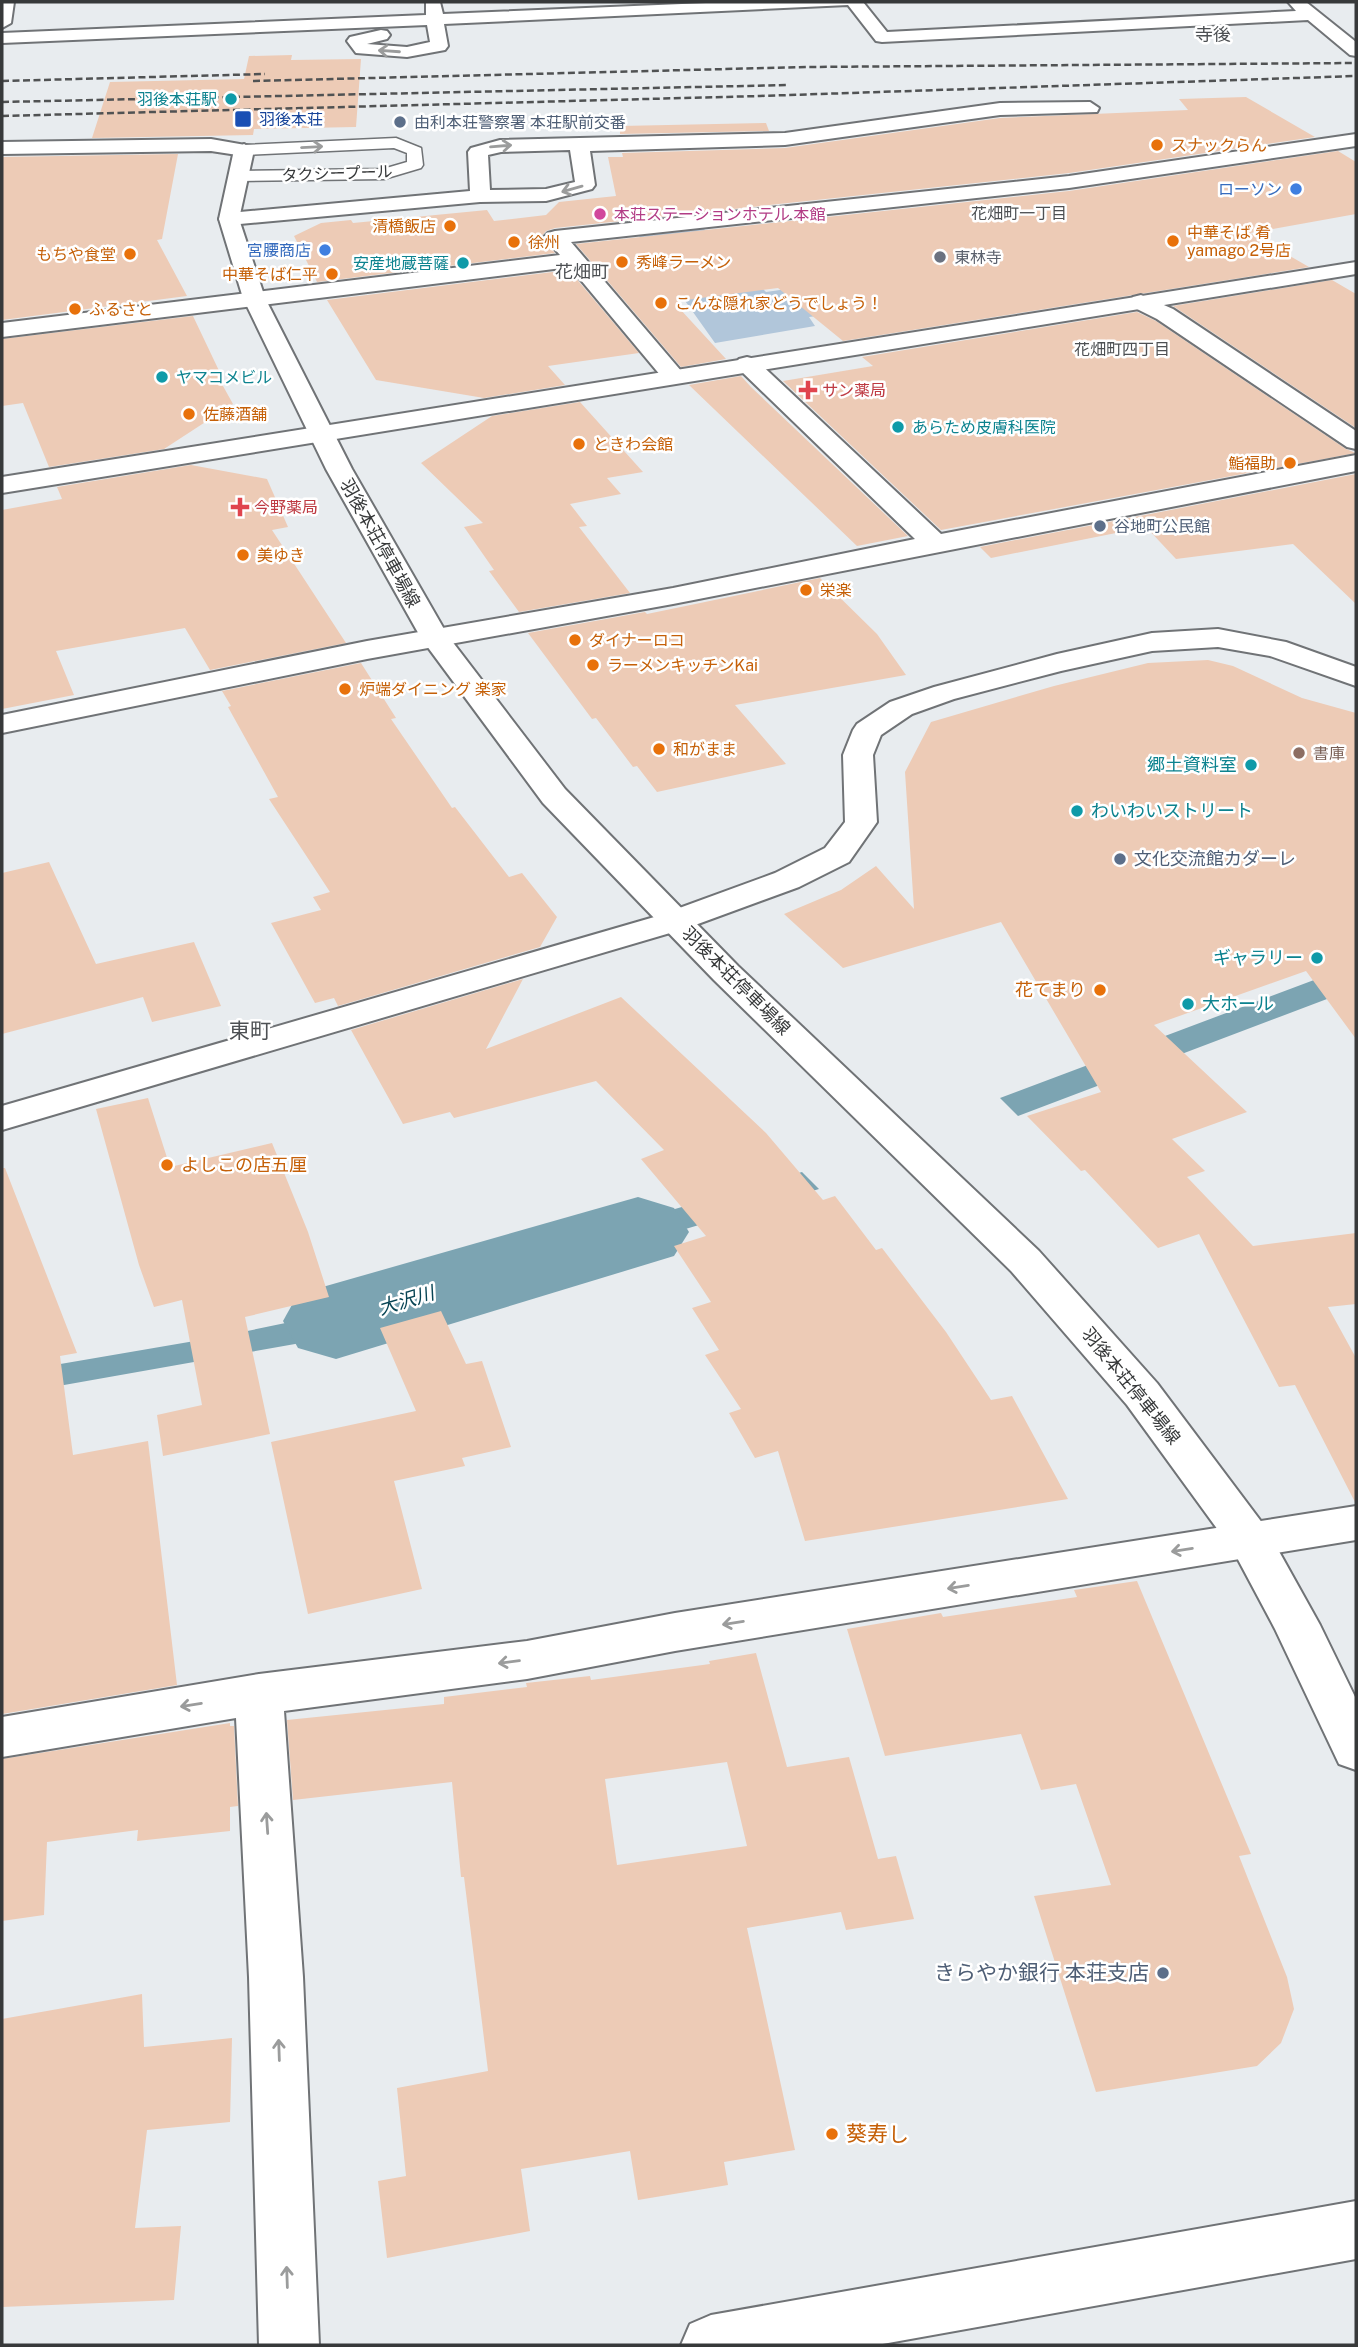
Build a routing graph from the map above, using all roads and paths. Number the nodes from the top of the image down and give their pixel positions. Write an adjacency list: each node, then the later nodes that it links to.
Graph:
1 (6, 2): 7 (street)
2 (432, 2): 8 (street)
3 (841, 2): 8 (street)
4 (854, 2): 6 (street)
5 (1296, 2): 6 (street)
6 (1313, 15): 10 (street)
7 (2, 23)
8 (437, 25): 9 (street)
9 (2, 38)
10 (1356, 51)
11 (1090, 108): 13 (street)
12 (1356, 140): 20 (street)
13 (579, 146): 17 (street, one-way to 13); 18 (street, one-way to 18)
14 (2, 148): 15 (street)
15 (244, 150): 16 (street, 羽後本荘停車場線); 16 (lane, タクシープール, one-way to 16)
16 (239, 176): 19 (street, 羽後本荘停車場線)
17 (480, 196): 18 (street); 19 (street)
18 (520, 197): 20 (street)
19 (229, 219): 23 (street, 羽後本荘停車場線)
20 (555, 237): 21 (street)
21 (574, 260): 23 (street); 27 (street)
22 (1356, 268): 24 (street)
23 (254, 298): 25 (street); 28 (street, 羽後本荘停車場線)
24 (1141, 302): 26 (street); 29 (street)
25 (2, 331)
26 (747, 364): 27 (street); 32 (street)
27 (674, 377): 28 (street)
28 (321, 433): 31 (street); 33 (street, 羽後本荘停車場線)
29 (1356, 442)
30 (1356, 463): 32 (street)
31 (2, 485)
32 (935, 543): 33 (street)
33 (435, 638): 35 (street); 36 (street, 羽後本荘停車場線)
34 (1356, 677): 36 (street)
35 (2, 724)
36 (675, 921): 37 (street); 39 (street, 羽後本荘停車場線)
37 (2, 1118)
38 (1356, 1523): 39 (street)
39 (1250, 1540): 40 (street, one-way to 40); 42 (street, 羽後本荘停車場線)
40 (258, 1694): 41 (street, one-way to 41); 44 (street, one-way to 40)
41 (2, 1737)
42 (1356, 1749)
43 (1356, 2230): 45 (street)
44 (289, 2345)
45 (711, 2345)

